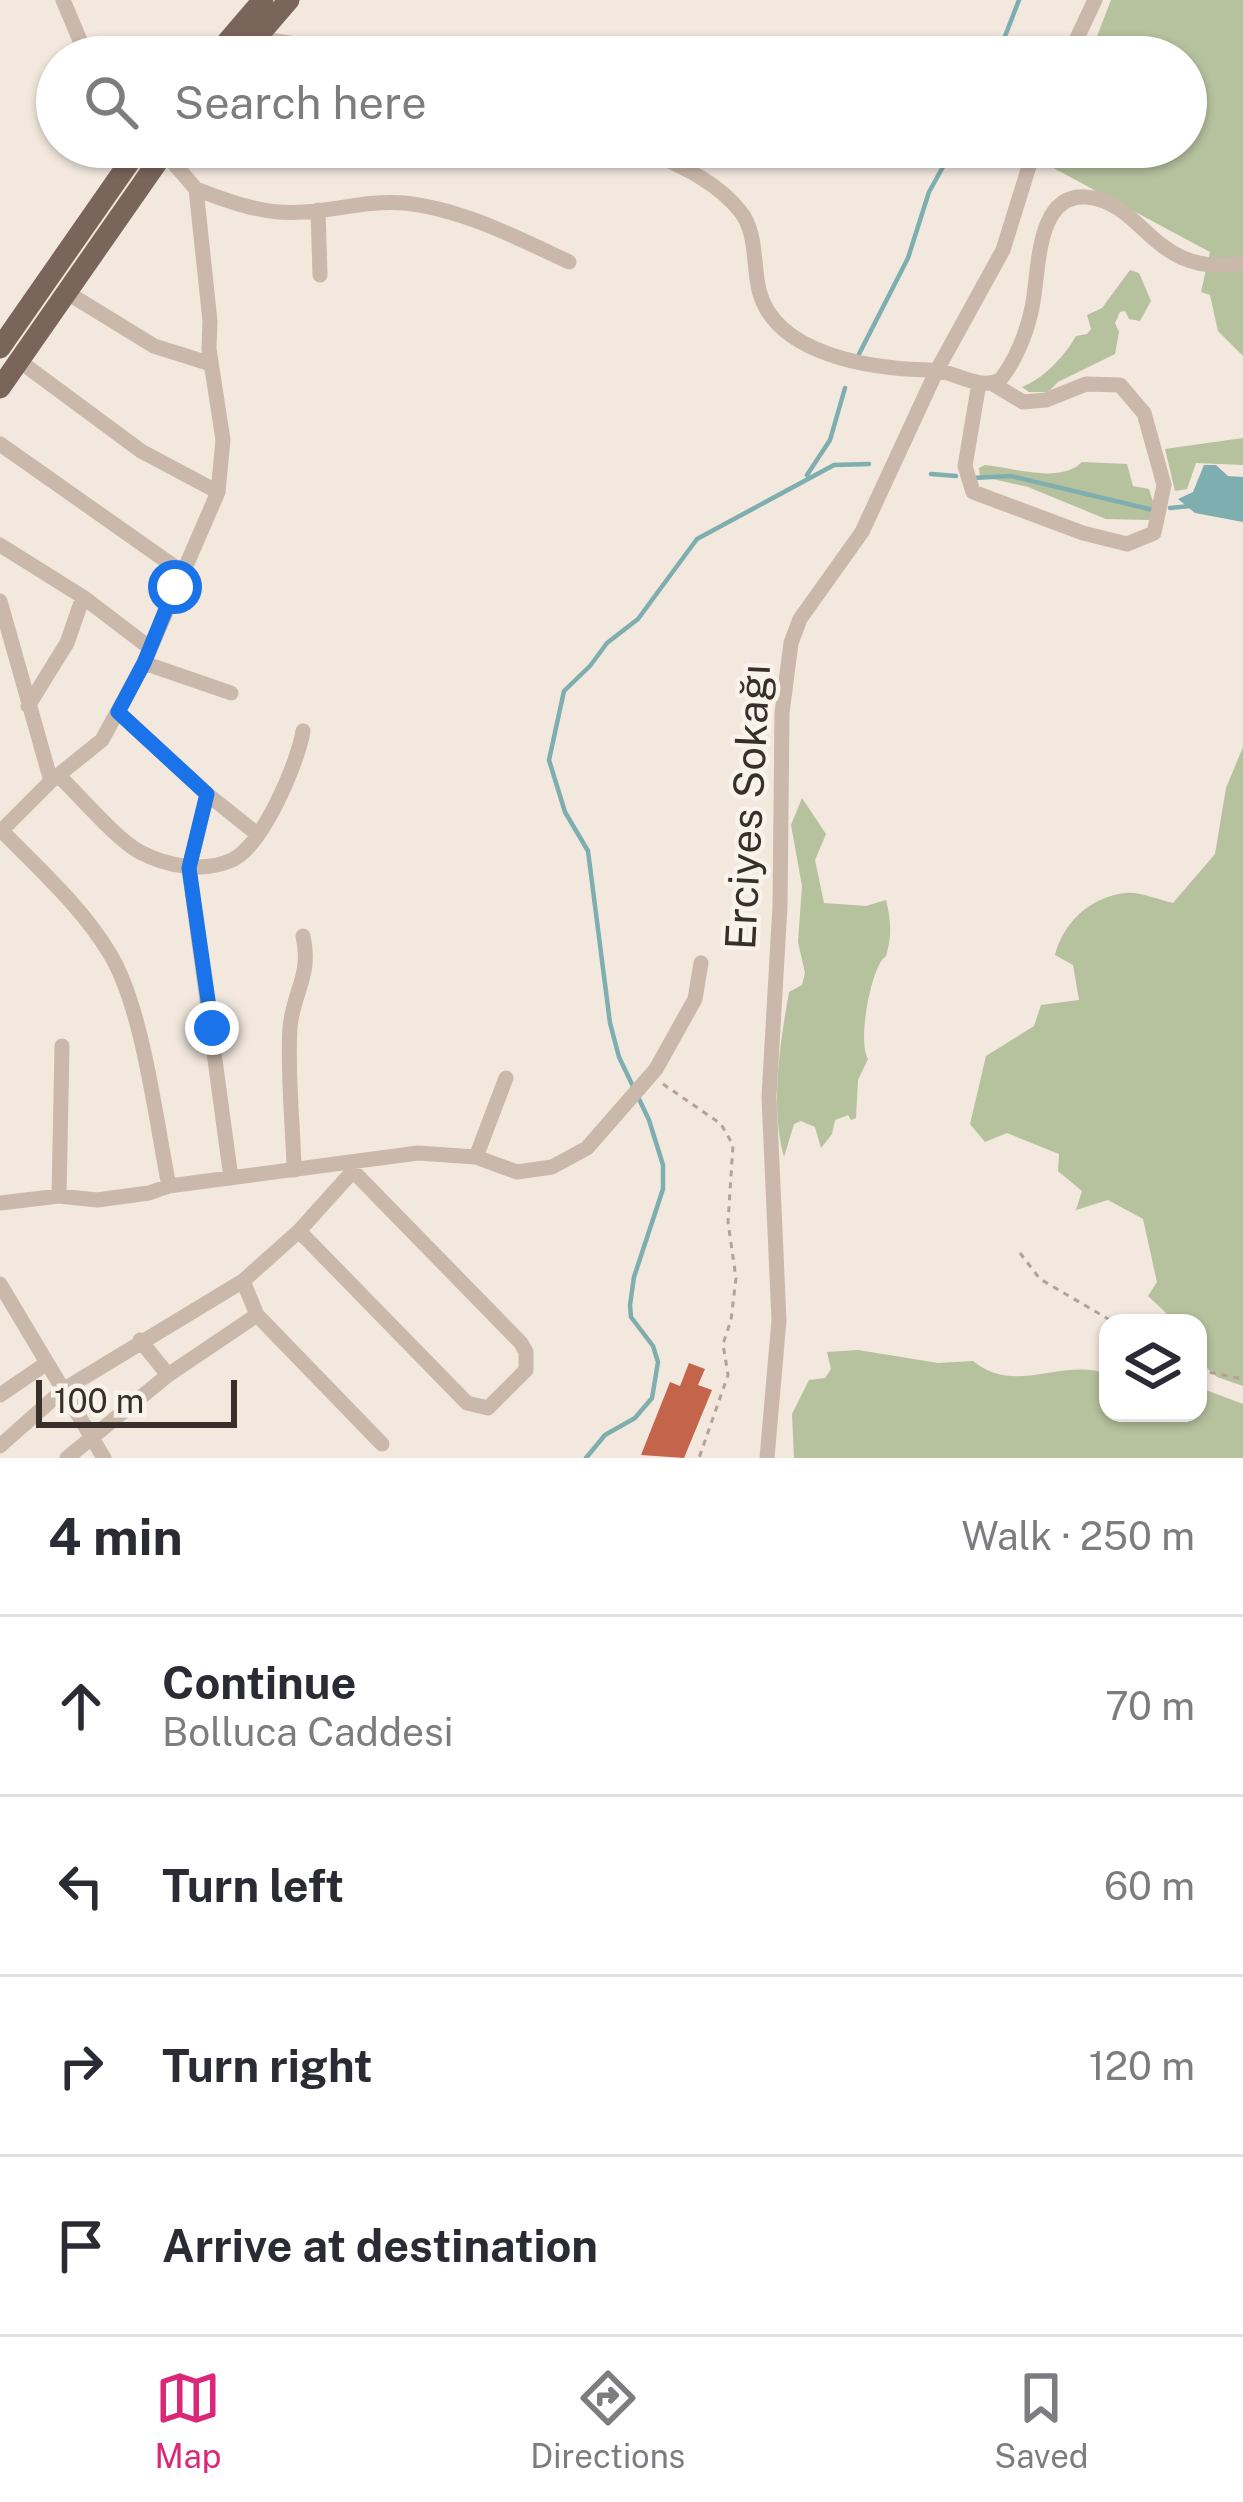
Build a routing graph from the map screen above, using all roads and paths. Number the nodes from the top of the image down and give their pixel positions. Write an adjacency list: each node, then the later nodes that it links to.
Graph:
1 (62, 0): 5 (street)
2 (263, 0): 6 (main road)
3 (289, 0): 7 (main road)
4 (1095, 0): 8 (street)
5 (78, 36)
6 (232, 36)
7 (257, 36)
8 (1078, 36)
9 (121, 168): 20 (main road)
10 (153, 168): 19 (main road)
11 (180, 168): 14 (street)
12 (681, 168): 22 (street)
13 (1028, 168): 22 (street, Erciyes Sokağı)
14 (196, 189): 15 (street); 21 (street)
15 (318, 210): 16 (street); 18 (street)
16 (569, 262)
17 (1243, 263): 23 (street)
18 (320, 275)
19 (66, 292): 20 (main road); 21 (street)
20 (9, 354): 24 (main road); 26 (street)
21 (212, 364): 26 (street)
22 (937, 370): 23 (street); 73 (street, Erciyes Sokağı)
23 (986, 384): 23 (street)
24 (0, 388)
25 (0, 444): 28 (street)
26 (218, 492): 28 (street)
27 (0, 545): 29 (street)
28 (182, 572): 31 (street)
29 (82, 597): 31 (street); 33 (street)
30 (0, 602): 33 (street)
31 (147, 655): 32 (street); 34 (street)
32 (231, 693)
33 (28, 706): 36 (street)
34 (118, 712): 36 (street); 37 (street)
35 (303, 731): 39 (street)
36 (54, 778): 38 (street); 40 (street)
37 (207, 794): 39 (street); 40 (street)
38 (1, 831): 50 (street)
39 (257, 834): 40 (street)
40 (189, 868): 49 (street)
41 (303, 936): 48 (street)
42 (701, 963): 45 (street)
43 (62, 1046): 51 (street)
44 (506, 1078): 46 (street)
45 (639, 1091): 46 (street); 72 (path)
46 (476, 1157): 47 (street)
47 (352, 1167): 48 (street); 53 (street); 53 (street)
48 (294, 1170): 49 (street)
49 (231, 1178): 50 (street)
50 (169, 1186): 51 (street)
51 (59, 1196): 52 (street)
52 (0, 1203)
53 (298, 1231): 55 (street)
54 (1020, 1253): 58 (path)
55 (243, 1281): 59 (street); 60 (street)
56 (0, 1284): 57 (street)
57 (7, 1312): 61 (street)
58 (1100, 1314)
59 (257, 1316): 63 (street); 68 (street)
60 (140, 1340): 63 (street); 65 (street)
61 (46, 1363): 65 (street); 66 (street)
62 (1207, 1372): 64 (path)
63 (168, 1375): 67 (street)
64 (1243, 1378)
65 (63, 1390): 67 (street); 69 (street)
66 (0, 1395)
67 (92, 1437): 70 (street); 71 (street)
68 (382, 1444)
69 (0, 1446)
70 (68, 1458)
71 (104, 1458)
72 (699, 1458)
73 (767, 1458)

